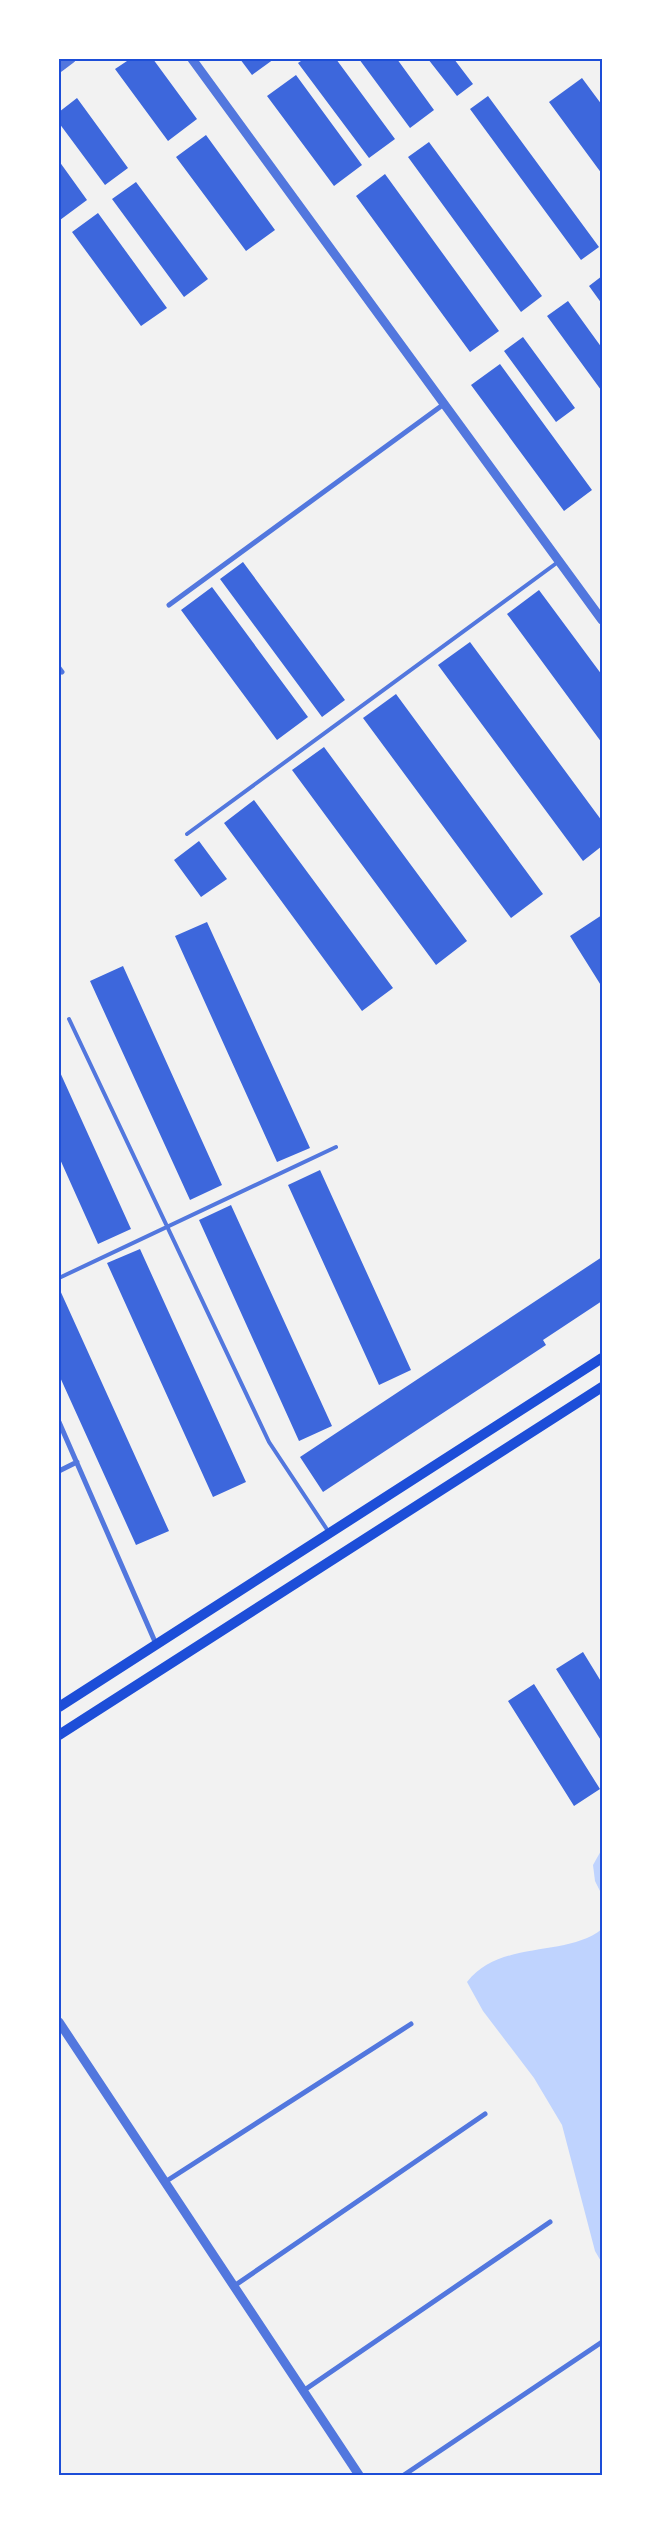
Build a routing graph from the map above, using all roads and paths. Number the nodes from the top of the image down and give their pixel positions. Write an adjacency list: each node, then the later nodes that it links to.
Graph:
1 (71, 59): 3 (street)
2 (192, 59): 4 (street)
3 (59, 68)
4 (444, 404): 5 (street); 6 (street)
5 (559, 561): 7 (street); 8 (lane)
6 (169, 605)
7 (602, 620)
8 (187, 834)
9 (70, 1019): 11 (lane)
10 (336, 1147): 11 (lane)
11 (168, 1227): 12 (lane); 18 (lane)
12 (59, 1278)
13 (602, 1358): 18 (main road)
14 (602, 1387): 21 (main road)
15 (59, 1422): 16 (street)
16 (76, 1462): 17 (street); 19 (street)
17 (59, 1471)
18 (330, 1533): 19 (main road)
19 (157, 1644): 20 (main road)
20 (59, 1707)
21 (59, 1735)
22 (59, 2022): 25 (street)
23 (412, 2024): 25 (street)
24 (485, 2114): 27 (street)
25 (165, 2182): 27 (street)
26 (550, 2222): 29 (street)
27 (234, 2286): 29 (street)
28 (602, 2342): 31 (street)
29 (303, 2391): 30 (street)
30 (359, 2475)
31 (404, 2475)

